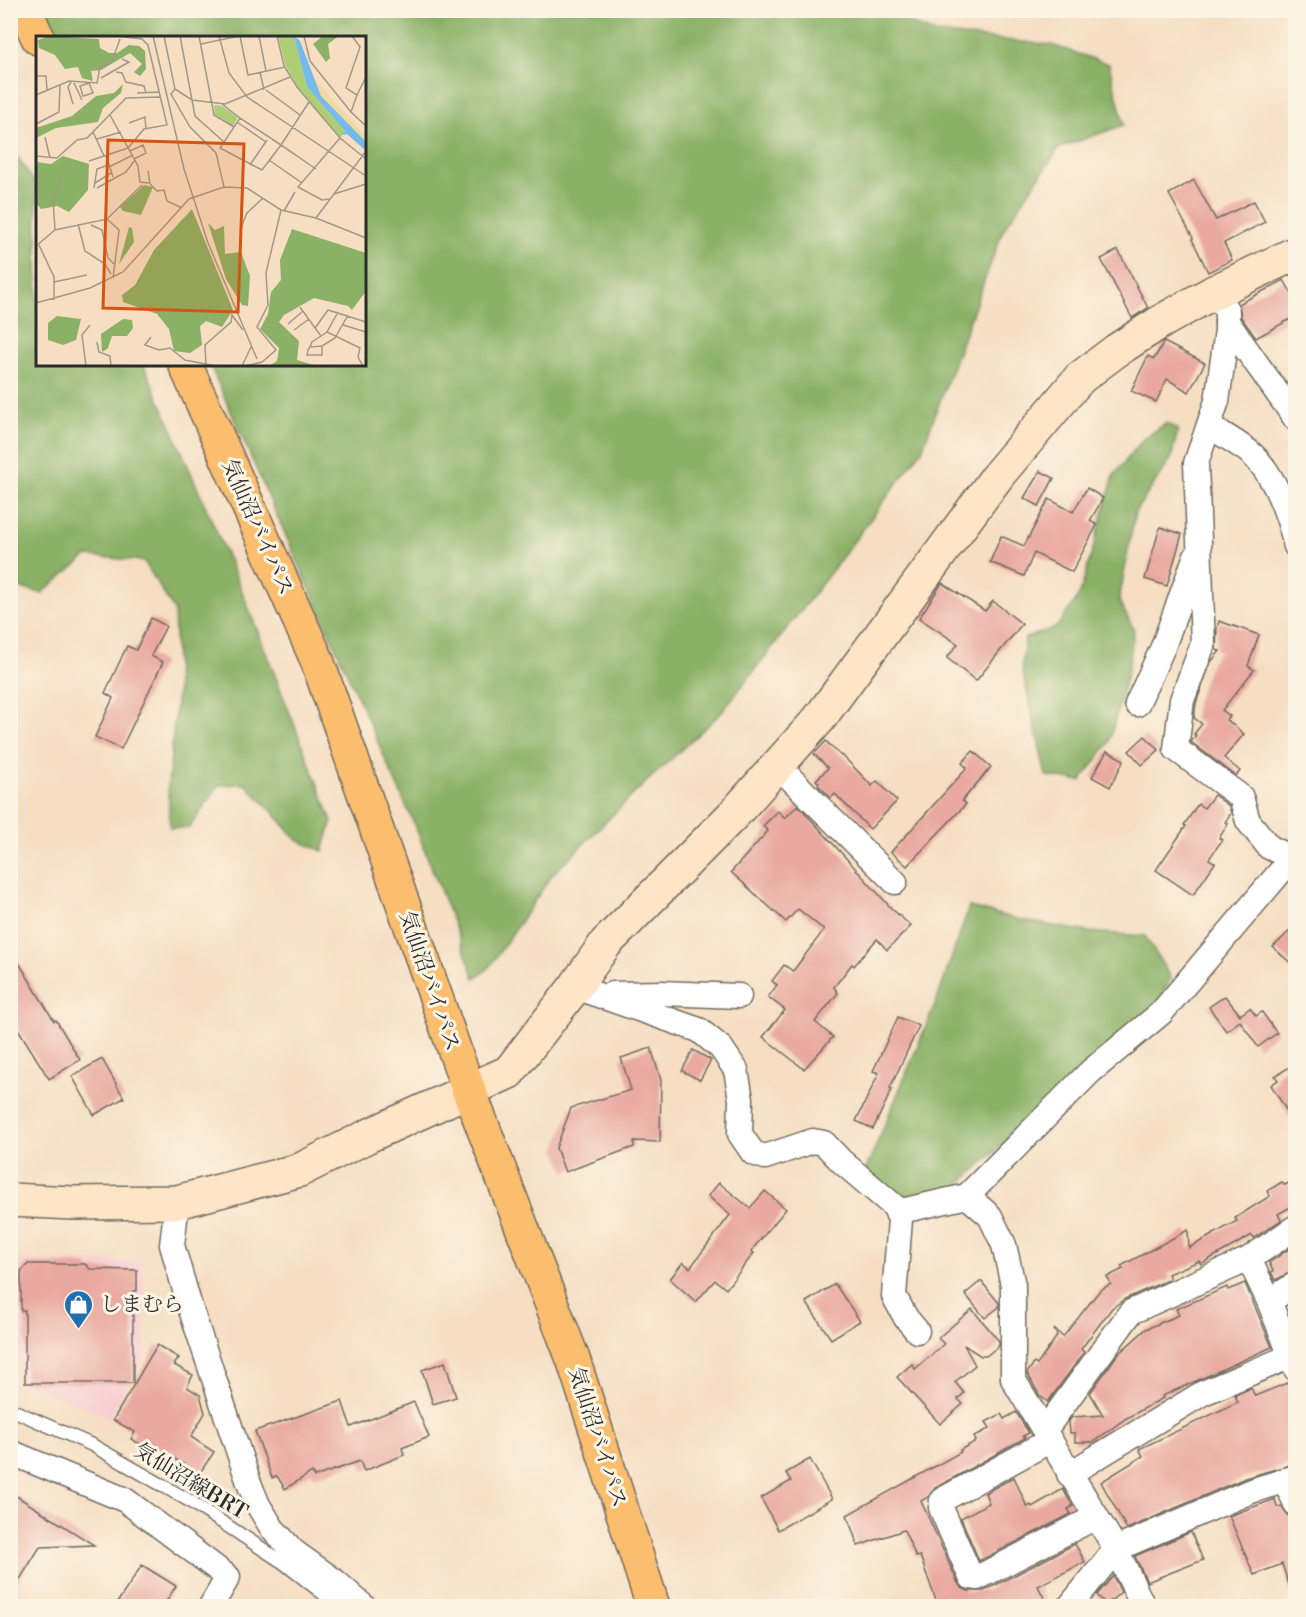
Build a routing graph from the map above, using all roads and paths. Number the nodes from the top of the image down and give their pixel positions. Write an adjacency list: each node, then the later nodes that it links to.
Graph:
1 (25, 10): 2 (highway)
2 (37, 36)
3 (1296, 253): 4 (street)
4 (1215, 292): 5 (street); 12 (street)
5 (1227, 322): 7 (street); 8 (street)
6 (186, 366): 17 (highway, 気仙沼バイパス)
7 (1296, 419)
8 (1209, 426): 9 (street); 10 (street)
9 (1199, 545): 11 (street); 13 (street)
10 (1296, 546)
11 (1137, 704)
12 (777, 765): 14 (street); 15 (street)
13 (1294, 857): 18 (street)
14 (895, 882)
15 (586, 991): 16 (street); 17 (street); 21 (street)
16 (739, 996)
17 (469, 1091): 20 (street); 39 (highway, 気仙沼バイパス)
18 (967, 1196): 21 (street); 29 (street)
19 (10, 1200): 20 (street)
20 (177, 1202): 38 (street)
21 (897, 1212): 26 (street)
22 (1296, 1227): 23 (street)
23 (1249, 1258): 25 (street); 29 (street)
24 (1296, 1284): 25 (street)
25 (1269, 1301): 27 (street)
26 (917, 1331)
27 (1293, 1362): 31 (street)
28 (10, 1408): 37 (lane, 気仙沼線BRT)
29 (1047, 1435): 31 (street); 34 (street)
30 (10, 1452): 36 (street)
31 (1069, 1474): 34 (street)
32 (1290, 1478): 33 (street); 35 (street)
33 (1296, 1504)
34 (1096, 1517): 35 (street)
35 (1116, 1548): 40 (street); 41 (street)
36 (210, 1606)
37 (339, 1606)
38 (363, 1606)
39 (653, 1606)
40 (1070, 1606)
41 (1143, 1606)

